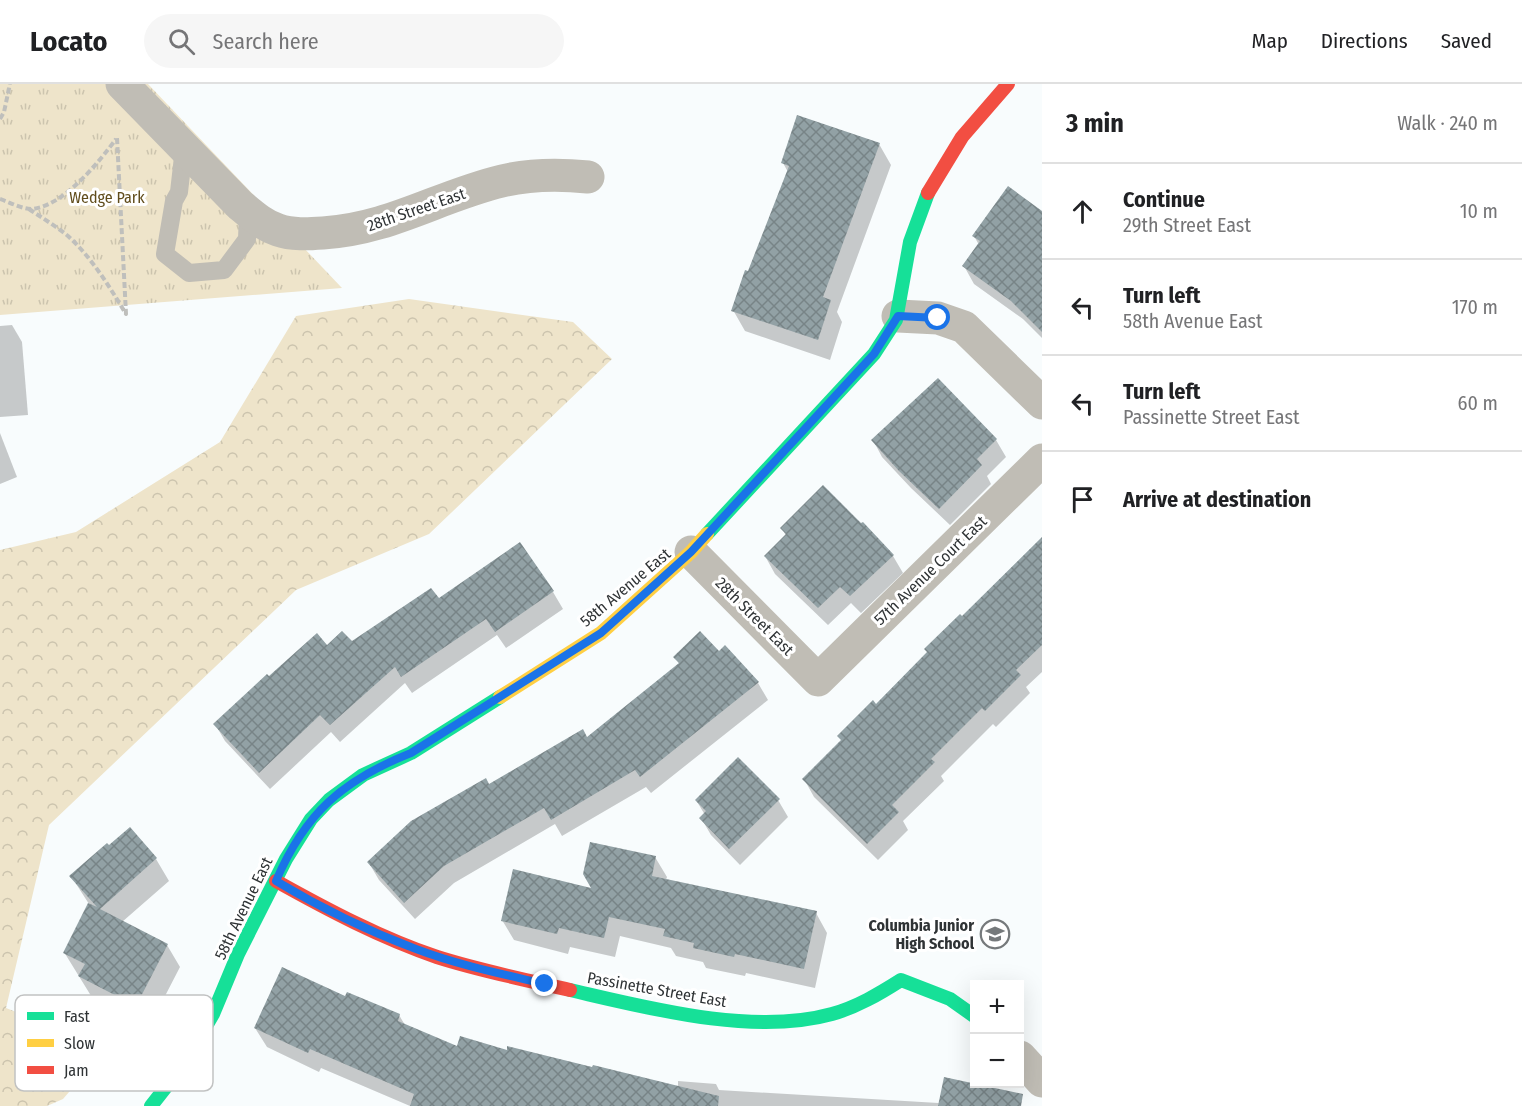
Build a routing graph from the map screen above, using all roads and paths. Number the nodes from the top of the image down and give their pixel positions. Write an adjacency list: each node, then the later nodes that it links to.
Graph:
1 (10, 84): 4 (path)
2 (1008, 84): 11 (street, 58th Avenue East)
3 (132, 94): 5 (path); 6 (street, 28th Street East)
4 (0, 119)
5 (117, 138): 9 (path); 9 (path)
6 (184, 148): 10 (street, 28th Street East); 10 (lane)
7 (588, 177): 10 (street, 28th Street East)
8 (0, 199): 9 (path)
9 (29, 209)
10 (248, 212)
11 (898, 316): 12 (street); 14 (street, 58th Avenue East)
12 (1042, 402)
13 (1042, 460): 15 (street, 57th Avenue Court East)
14 (691, 552): 15 (street, 28th Street East); 16 (street, 58th Avenue East)
15 (818, 680)
16 (276, 881): 17 (street, Passinette Street East); 18 (street, 58th Avenue East)
17 (970, 1013)
18 (213, 1014)
19 (1024, 1061): 20 (street)
20 (1042, 1081)
21 (163, 1091): 22 (street, 58th Avenue East)
22 (151, 1106)

